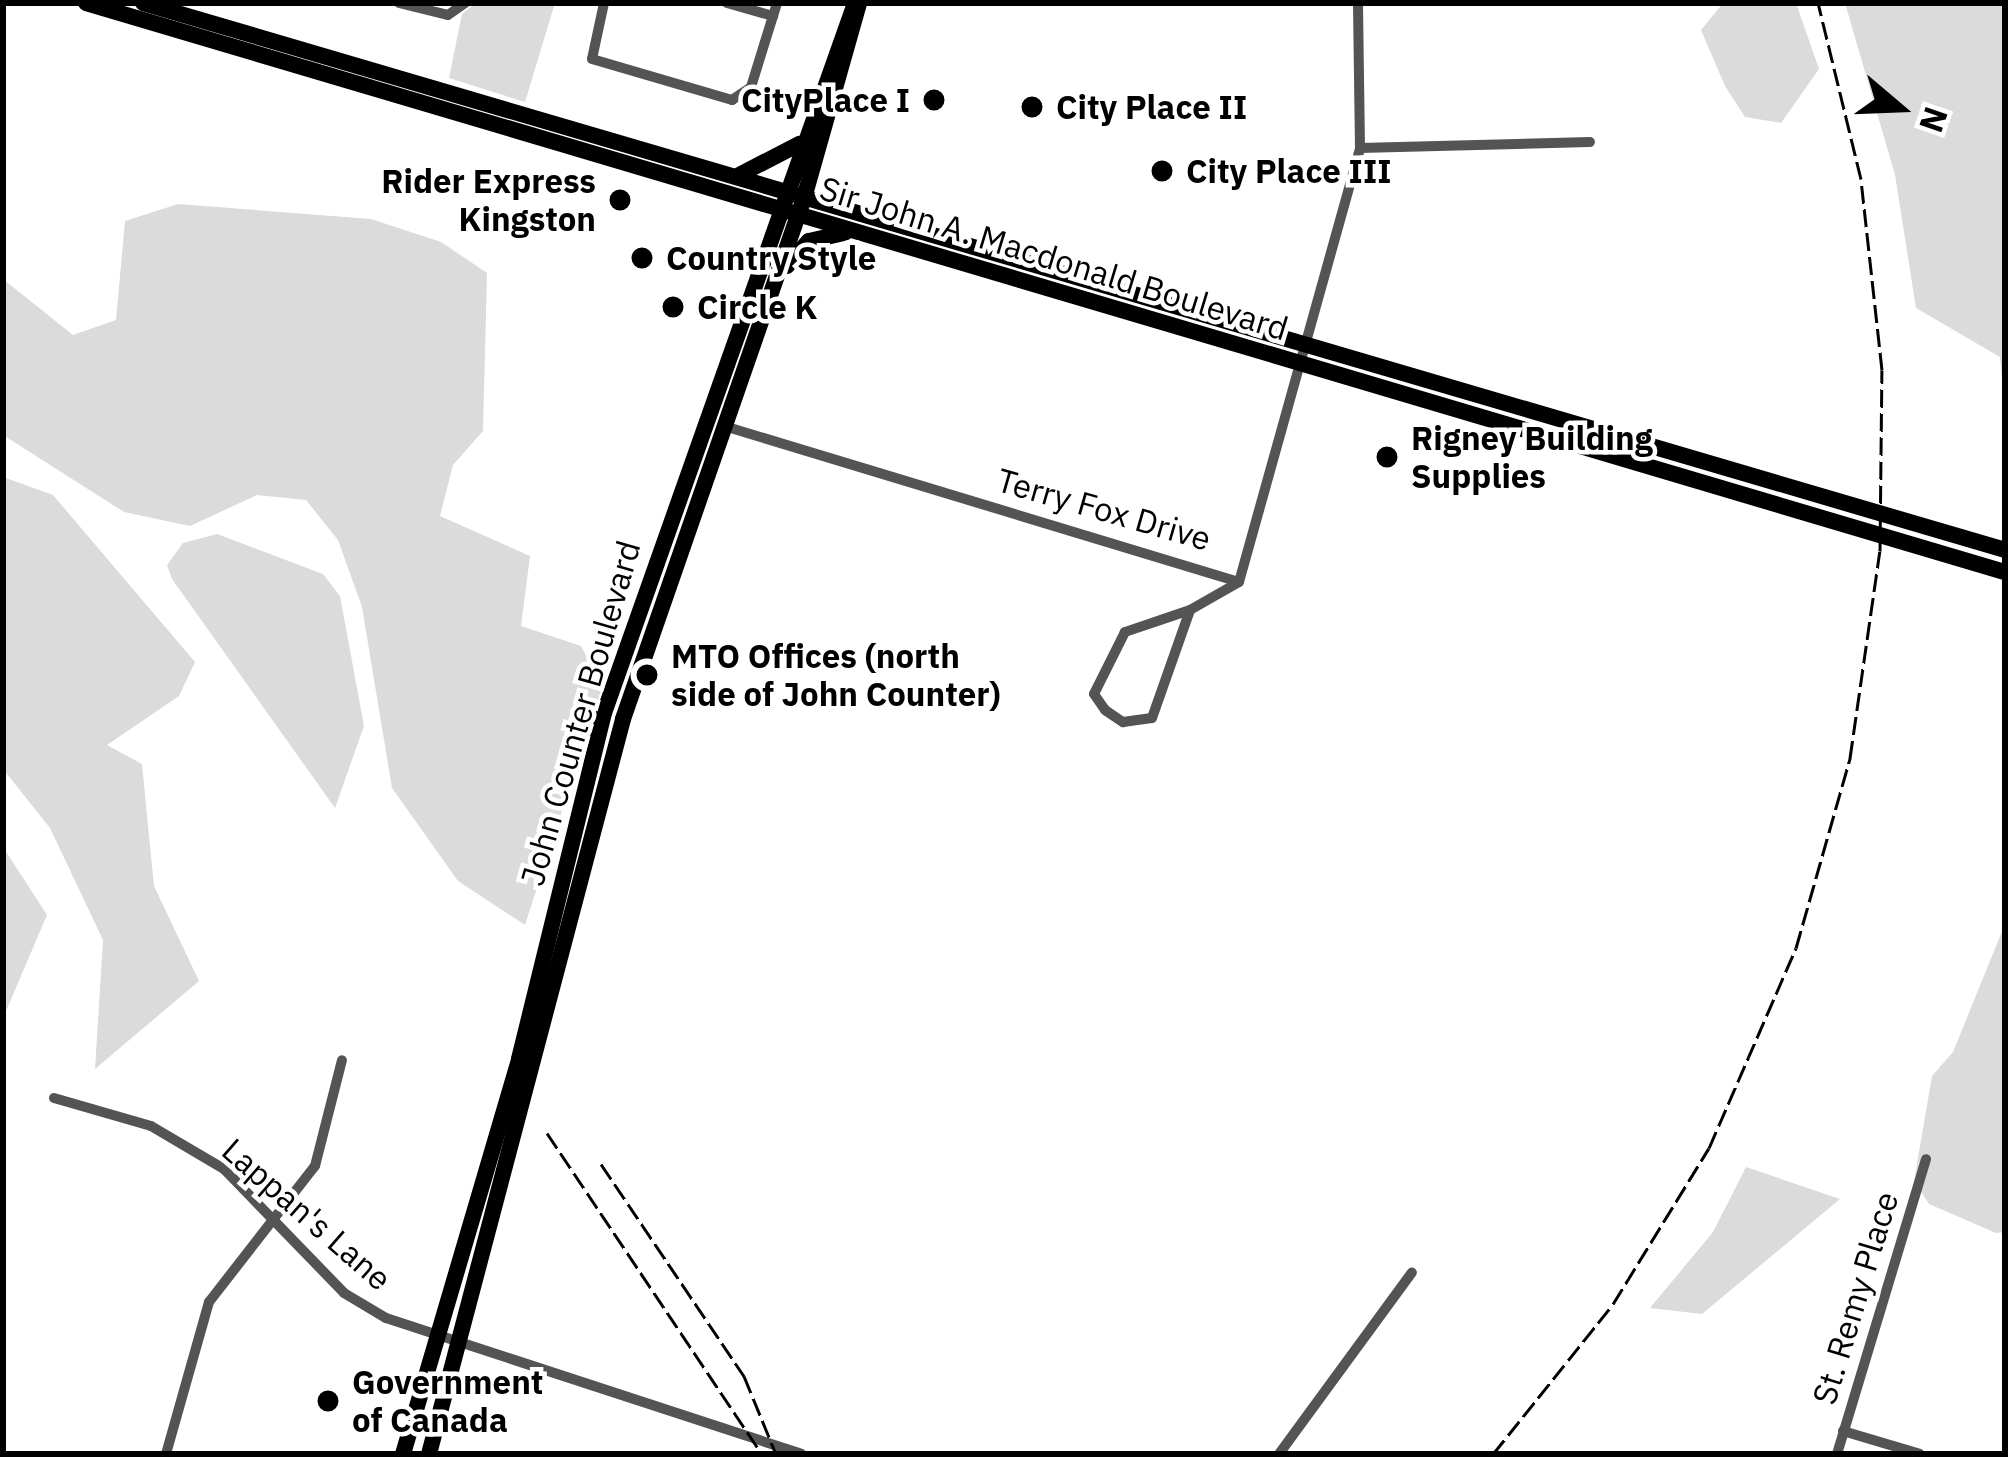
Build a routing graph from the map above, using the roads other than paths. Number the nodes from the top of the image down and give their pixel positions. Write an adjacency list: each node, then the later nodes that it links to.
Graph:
1 (86, 3): 14 (main road, Sir John A. Macdonald Boulevard)
2 (142, 3): 13 (main road, Sir John A. Macdonald Boulevard)
3 (465, 3): 8 (street)
4 (604, 3): 9 (street)
5 (727, 3): 9 (street)
6 (857, 3): 10 (main road, John Counter Boulevard); 15 (main road, John Counter Boulevard)
7 (1358, 3): 12 (street, Terry Fox Drive)
8 (407, 4)
9 (775, 9)
10 (802, 141): 13 (main road); 14 (main road, John Counter Boulevard)
11 (1591, 142): 12 (street)
12 (1360, 148): 18 (street, Terry Fox Drive)
13 (732, 176): 14 (main road, Sir John A. Macdonald Boulevard)
14 (780, 199): 15 (main road, Sir John A. Macdonald Boulevard); 31 (main road, John Counter Boulevard)
15 (802, 205): 16 (main road, Sir John A. Macdonald Boulevard); 17 (main road, John Counter Boulevard); 18 (main road, Sir John A. Macdonald Boulevard)
16 (857, 232): 17 (main road); 19 (main road, Sir John A. Macdonald Boulevard)
17 (764, 309): 20 (main road, John Counter Boulevard)
18 (1312, 346): 19 (street, Terry Fox Drive); 21 (main road, Sir John A. Macdonald Boulevard)
19 (1306, 366): 21 (main road, Sir John A. Macdonald Boulevard); 24 (street, Terry Fox Drive)
20 (724, 427): 24 (street, Terry Fox Drive); 32 (main road, John Counter Boulevard)
21 (1825, 508): 22 (main road, Sir John A. Macdonald Boulevard); 23 (main road, Sir John A. Macdonald Boulevard)
22 (2005, 550)
23 (2005, 572)
24 (1239, 582): 25 (street)
25 (1190, 610): 25 (street)
26 (342, 1060): 29 (street)
27 (54, 1098): 29 (street, Lappan's Lane)
28 (1926, 1159): 33 (street, St. Remy Place)
29 (272, 1218): 31 (street, Lappan's Lane); 34 (street)
30 (1412, 1273): 38 (street)
31 (439, 1340): 32 (street, Lappan's Lane); 35 (main road, John Counter Boulevard)
32 (464, 1347): 36 (main road, John Counter Boulevard); 37 (street, Lappan's Lane)
33 (1844, 1431): 39 (street, St. Remy Place); 40 (street)
34 (166, 1454)
35 (403, 1454)
36 (429, 1454)
37 (801, 1454)
38 (1279, 1454)
39 (1837, 1454)
40 (1920, 1454)

